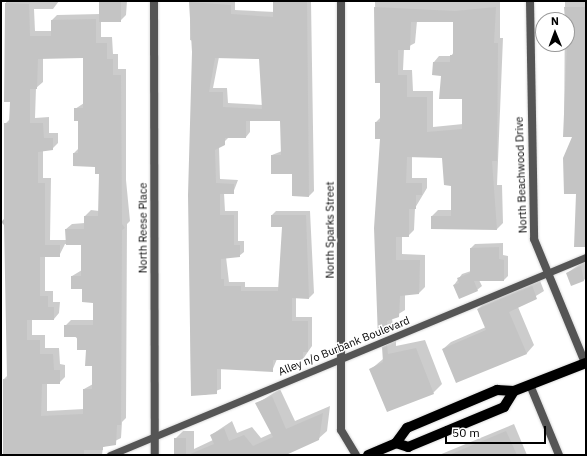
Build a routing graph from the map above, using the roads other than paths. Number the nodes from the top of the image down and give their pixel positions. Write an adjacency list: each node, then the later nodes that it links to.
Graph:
1 (154, 1): 10 (street, North Reese Place)
2 (341, 1): 6 (street, North Sparks Street)
3 (530, 1): 5 (street, North Beachwood Drive)
4 (586, 257): 5 (lane, Alley n/o Burbank Boulevard)
5 (547, 274): 6 (lane, Alley n/o Burbank Boulevard); 7 (street, North Beachwood Drive)
6 (341, 359): 10 (lane, Alley n/o Burbank Boulevard); 14 (street, North Sparks Street)
7 (586, 363): 8 (main road)
8 (530, 385): 9 (main road); 16 (street)
9 (514, 391): 11 (main road); 11 (main road)
10 (155, 436): 12 (lane, Alley n/o Burbank Boulevard); 13 (street, North Reese Place)
11 (396, 443): 15 (main road)
12 (110, 455)
13 (155, 455)
14 (356, 455)
15 (368, 455)
16 (559, 455)

